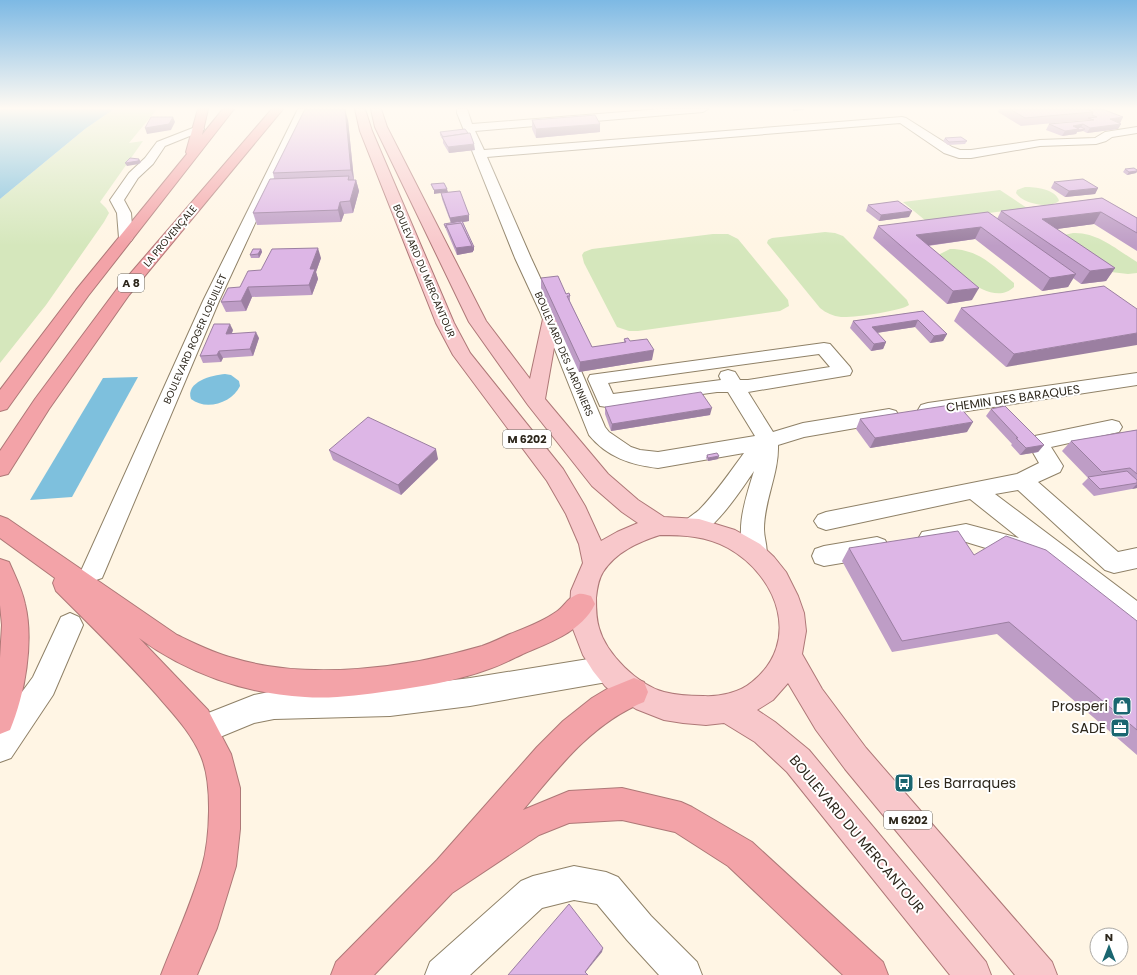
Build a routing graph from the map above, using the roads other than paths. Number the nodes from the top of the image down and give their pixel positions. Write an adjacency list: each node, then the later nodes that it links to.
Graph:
1 (154, 154): 10 (street)
2 (191, 154): 9 (highway)
3 (194, 154): 9 (highway, A 8)
4 (239, 154): 19 (highway, LA PROVENÇALE / A 8)
5 (280, 154): 32 (street, BOULEVARD ROGER LOEUILLET)
6 (376, 154): 30 (main road, BOULEVARD DU MERCANTOUR / M 6202)
7 (395, 154): 15 (main road, BOULEVARD DU MERCANTOUR / M 6202)
8 (480, 154): 11 (street, BOULEVARD DES JARDINIERS)
9 (190, 159): 10 (highway, A 8)
10 (126, 238): 16 (highway, A 8)
11 (551, 319): 15 (main road); 18 (street, BOULEVARD DES JARDINIERS)
12 (714, 355): 14 (street); 14 (street); 14 (street)
13 (1137, 379): 18 (street, CHEMIN DES BARAQUES)
14 (735, 387): 18 (street)
15 (536, 400): 24 (main road, BOULEVARD DU MERCANTOUR / M 6202)
16 (0, 404)
17 (1112, 427): 20 (street)
18 (768, 441): 25 (street); 27 (street)
19 (0, 468)
20 (1022, 481): 21 (street); 29 (street)
21 (974, 490): 22 (street); 35 (street)
22 (826, 521)
23 (0, 525): 26 (highway)
24 (660, 526): 25 (main road); 30 (main road)
25 (692, 527): 27 (main road)
26 (29, 547): 33 (highway); 41 (highway)
27 (756, 555): 36 (main road)
28 (824, 556): 35 (street)
29 (1137, 558)
30 (595, 564): 33 (main road)
31 (0, 569): 40 (highway)
32 (93, 571)
33 (582, 604): 37 (main road)
34 (70, 625): 42 (street)
35 (1134, 626)
36 (789, 656): 39 (main road); 50 (main road, M 6202)
37 (607, 669): 38 (main road); 41 (street)
38 (634, 692): 39 (main road); 43 (highway)
39 (727, 708): 49 (main road, BOULEVARD DU MERCANTOUR)
40 (0, 720)
41 (202, 729): 44 (highway)
42 (0, 747)
43 (438, 884): 45 (highway); 48 (highway)
44 (179, 975)
45 (349, 975)
46 (443, 975): 47 (street)
47 (684, 975)
48 (870, 975)
49 (972, 975)
50 (1039, 975)

